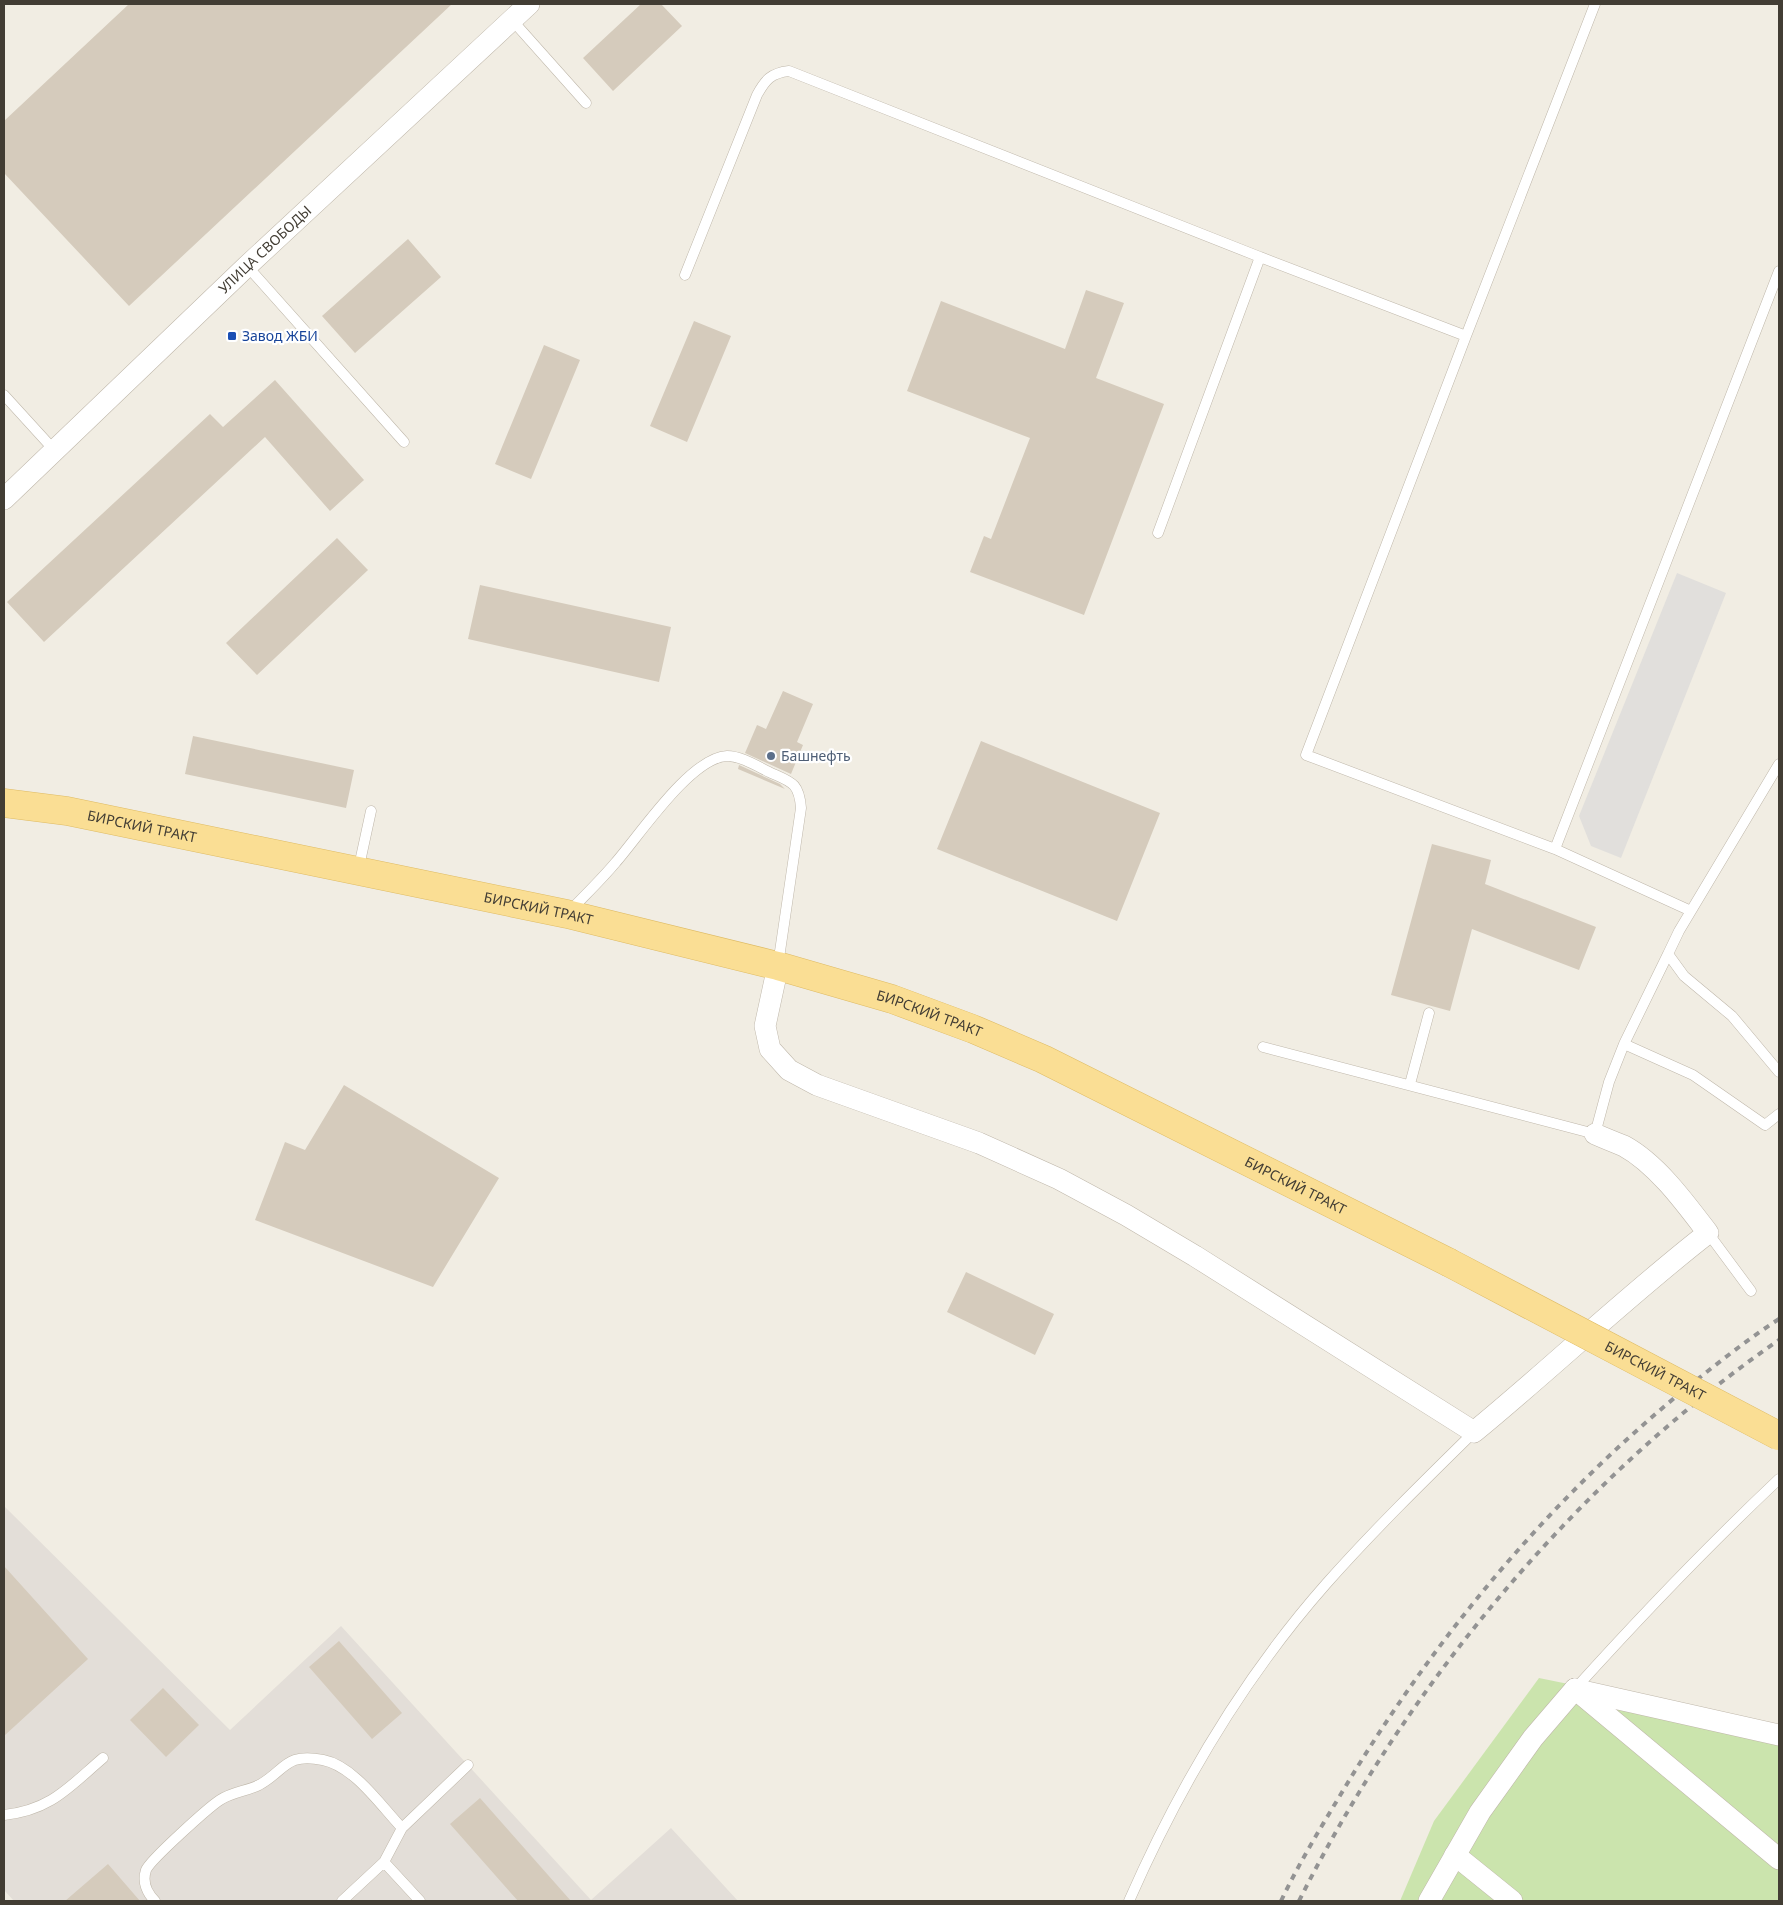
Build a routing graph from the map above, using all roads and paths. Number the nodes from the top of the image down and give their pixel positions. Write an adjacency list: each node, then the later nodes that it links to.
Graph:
1 (528, 4): 3 (street, УЛИЦА СВОБОДЫ)
2 (1594, 4): 9 (lane)
3 (512, 20): 4 (lane); 6 (street, УЛИЦА СВОБОДЫ)
4 (586, 103)
5 (1260, 258): 8 (lane); 9 (lane); 14 (lane)
6 (247, 266): 11 (lane); 12 (street, УЛИЦА СВОБОДЫ)
7 (1779, 271): 18 (lane)
8 (685, 275)
9 (1466, 336): 18 (lane)
10 (4, 395): 12 (lane)
11 (404, 442)
12 (55, 451): 13 (street, УЛИЦА СВОБОДЫ)
13 (4, 499)
14 (1158, 533)
15 (1779, 764): 20 (lane)
16 (4, 803): 19 (main road, БИРСКИЙ ТРАКТ)
17 (371, 811): 19 (lane)
18 (1555, 849): 20 (lane)
19 (358, 872): 21 (main road, БИРСКИЙ ТРАКТ)
20 (1691, 911): 22 (lane)
21 (567, 914): 23 (main road, БИРСКИЙ ТРАКТ); 23 (lane)
22 (1668, 954): 25 (lane); 27 (lane)
23 (778, 966): 33 (street); 34 (main road, БИРСКИЙ ТРАКТ, bridge)
24 (1429, 1013): 28 (lane)
25 (1624, 1044): 29 (lane); 30 (lane)
26 (1263, 1048): 28 (lane)
27 (1779, 1072)
28 (1410, 1084): 30 (lane)
29 (1779, 1114)
30 (1595, 1134): 31 (street)
31 (1708, 1233): 32 (lane); 33 (street)
32 (1751, 1291)
33 (1474, 1432): 48 (lane)
34 (1779, 1436)
35 (1779, 1479): 36 (lane)
36 (1575, 1689): 37 (street); 42 (street); 43 (street)
37 (1779, 1735)
38 (103, 1758): 40 (lane)
39 (468, 1765): 41 (lane)
40 (4, 1815)
41 (402, 1828): 44 (lane); 45 (lane)
42 (1455, 1855): 49 (street); 50 (street)
43 (1779, 1859)
44 (384, 1862): 46 (lane); 47 (lane)
45 (155, 1901)
46 (342, 1901)
47 (420, 1901)
48 (1130, 1901)
49 (1429, 1901)
50 (1512, 1901)

